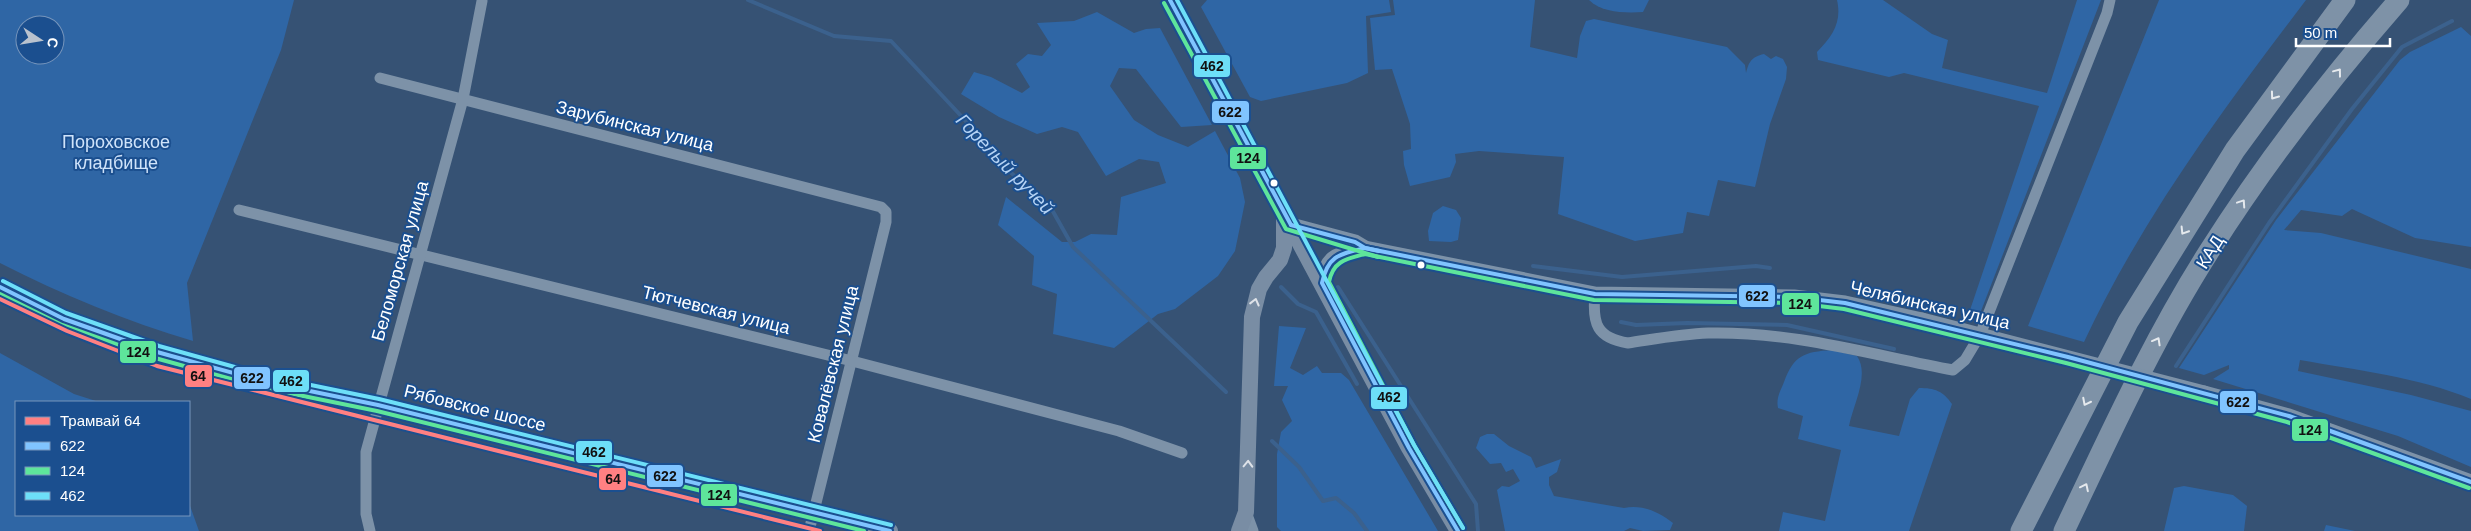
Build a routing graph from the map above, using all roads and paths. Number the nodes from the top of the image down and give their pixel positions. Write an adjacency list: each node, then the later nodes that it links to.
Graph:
1 (1170, 0): 10 (main road)
2 (2110, 0): 15 (street)
3 (2344, 0): 28 (highway, КАД, one-way to 28)
4 (2399, 0): 29 (highway, КАД, one-way to 4)
5 (482, 1): 7 (street, Беломорская улица)
6 (380, 78): 7 (street, Зарубинская улица)
7 (463, 99): 8 (street, Зарубинская улица); 12 (street, Беломорская улица)
8 (881, 207): 16 (street, Ковалёвская улица)
9 (239, 210): 12 (street, Тютчевская улица)
10 (1287, 219): 11 (street, Челябинская улица); 13 (main road); 21 (main road, one-way to 10)
11 (1365, 248): 13 (street, Челябинская улица); 15 (street, Челябинская улица)
12 (421, 255): 16 (street, Тютчевская улица); 17 (street, Беломорская улица)
13 (1322, 283): 27 (main road)
14 (0, 287): 17 (main road, Рябовское шоссе)
15 (1594, 294): 19 (street, Челябинская улица, bridge)
16 (852, 361): 18 (street, Тютчевская улица); 20 (street, Ковалёвская улица)
17 (378, 405): 20 (main road, Рябовское шоссе); 22 (street, Беломорская улица)
18 (1182, 453)
19 (2471, 482)
20 (814, 512): 23 (street, Ковалёвская улица); 24 (main road, Рябовское шоссе)
21 (1246, 512): 25 (main road); 26 (street)
22 (370, 531)
23 (809, 531)
24 (890, 531)
25 (1239, 531)
26 (1253, 531)
27 (1458, 531)
28 (2021, 531)
29 (2064, 531)

